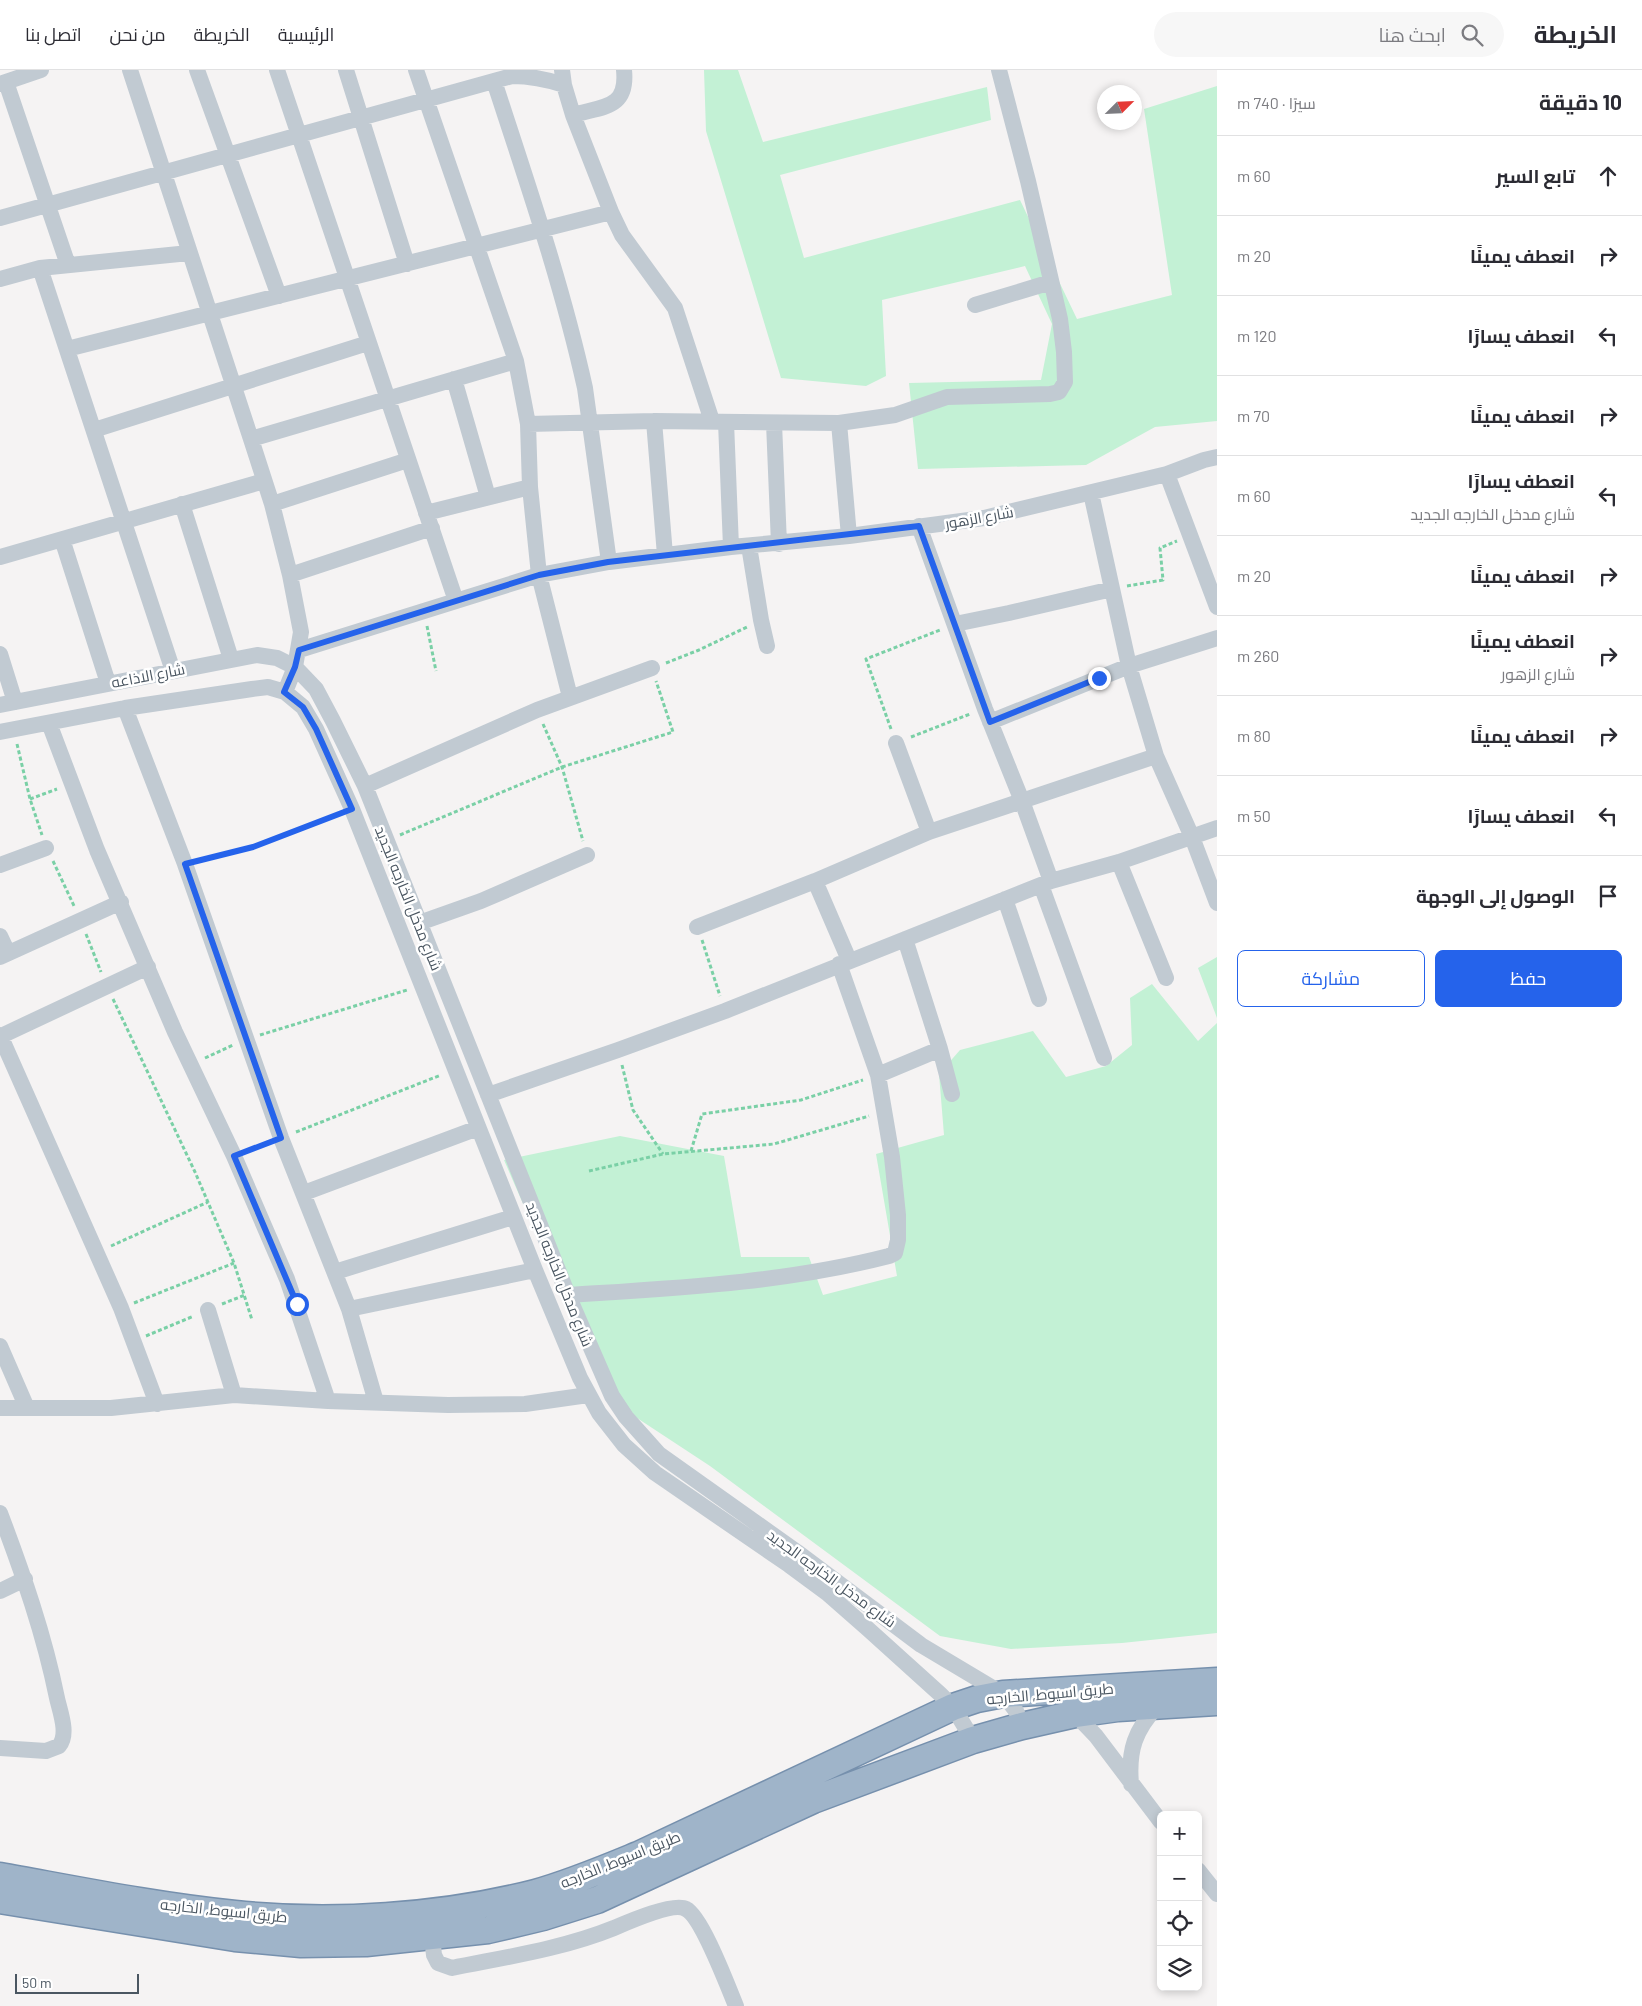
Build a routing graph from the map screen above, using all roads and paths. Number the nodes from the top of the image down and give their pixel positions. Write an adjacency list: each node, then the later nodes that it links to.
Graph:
1 (41, 70): 12 (street)
2 (130, 70): 18 (street)
3 (196, 70): 17 (street)
4 (277, 70): 16 (street)
5 (346, 70): 15 (street)
6 (416, 70): 13 (street)
7 (624, 70): 14 (street)
8 (999, 70): 30 (street)
9 (528, 73): 10 (street); 11 (street)
10 (483, 78): 13 (street); 22 (street)
11 (563, 78): 14 (street)
12 (3, 83): 19 (street)
13 (426, 99): 15 (street); 23 (street)
14 (573, 115): 20 (street)
15 (361, 117): 16 (street); 25 (street)
16 (298, 135): 17 (street); 28 (street)
17 (228, 154): 18 (street); 31 (street)
18 (162, 173): 19 (street); 24 (street)
19 (48, 205): 21 (street); 26 (street)
20 (610, 212): 22 (street); 41 (street)
21 (0, 218)
22 (542, 229): 23 (street); 42 (street)
23 (476, 246): 25 (street); 36 (street)
24 (189, 253): 26 (street); 33 (street)
25 (407, 264): 28 (street)
26 (68, 265): 27 (street)
27 (40, 268): 29 (street); 35 (street)
28 (347, 278): 31 (street); 34 (street)
29 (0, 279)
30 (1051, 282): 32 (street); 44 (street)
31 (278, 296): 33 (street)
32 (975, 305)
33 (209, 314): 35 (street); 38 (street)
34 (368, 343): 38 (street); 39 (street)
35 (67, 349): 46 (street)
36 (516, 361): 37 (street); 45 (street)
37 (454, 379): 39 (street); 54 (street)
38 (233, 386): 46 (street); 47 (street)
39 (388, 399): 47 (street); 49 (street)
40 (654, 421): 41 (street); 42 (street); 66 (street)
41 (719, 421): 43 (street); 65 (street)
42 (590, 422): 45 (street); 68 (street)
43 (774, 423): 44 (street); 63 (street)
44 (839, 423): 61 (street)
45 (528, 424): 52 (street)
46 (94, 430): 58 (street)
47 (251, 439): 51 (street)
48 (1217, 457): 50 (street, شارع الزهور)
49 (408, 460): 56 (street); 57 (street)
50 (1167, 474): 53 (street, شارع الزهور); 60 (street)
51 (264, 481): 55 (street); 56 (street)
52 (530, 487): 54 (street); 70 (street)
53 (1091, 493): 59 (street, شارع الزهور); 71 (street)
54 (488, 497): 57 (street)
55 (182, 504): 58 (street); 81 (street)
56 (272, 504): 69 (street)
57 (429, 520): 69 (street); 72 (street)
58 (124, 521): 62 (street); 85 (street)
59 (919, 526): 61 (street, شارع الزهور); 76 (street)
60 (1191, 535): 71 (path); 73 (street)
61 (849, 536): 63 (street, شارع الزهور)
62 (62, 539): 67 (street); 87 (street)
63 (779, 544): 64 (street, شارع الزهور)
64 (749, 546): 65 (street, شارع الزهور); 75 (street)
65 (732, 547): 66 (street, شارع الزهور)
66 (665, 555): 68 (street, شارع الزهور)
67 (0, 557)
68 (608, 562): 70 (street, شارع الزهور)
69 (290, 575): 79 (street)
70 (539, 575): 72 (street, شارع الزهور); 89 (street)
71 (1112, 589): 76 (street); 82 (street)
72 (456, 601): 74 (street, شارع الزهور)
73 (1217, 607)
74 (423, 611): 79 (street, شارع الزهور); 86 (path)
75 (761, 620): 78 (street); 84 (path)
76 (955, 624): 93 (street); 96 (path)
77 (1217, 638): 82 (street)
78 (767, 646)
79 (299, 650): 83 (street)
80 (0, 654): 90 (street)
81 (231, 659): 83 (street, شارع الاذاعه); 85 (street, شارع الاذاعه)
82 (1129, 666): 93 (street); 97 (street)
83 (295, 667): 88 (street); 100 (street, شارع مدخل الخارجه الجديد)
84 (652, 668): 89 (street); 98 (path)
85 (173, 671): 87 (street, شارع الاذاعه)
86 (436, 671)
87 (108, 683): 90 (street, شارع الاذاعه)
88 (284, 692): 91 (street, شارع الاذاعه); 103 (street, شارع مدخل الخارجه الجديد)
89 (570, 697): 92 (street)
90 (8, 704)
91 (125, 708): 94 (street, شارع الاذاعه); 111 (street)
92 (537, 710): 98 (path); 100 (street)
93 (988, 715): 96 (path); 102 (street)
94 (49, 723): 95 (street, شارع الاذاعه); 99 (street)
95 (7, 730): 101 (path)
96 (896, 743): 105 (street)
97 (1156, 756): 102 (street); 106 (street)
98 (562, 767): 107 (path); 109 (path)
99 (71, 784): 101 (path); 116 (street)
100 (365, 786): 107 (street, شارع مدخل الخارجه الجديد)
101 (30, 798): 108 (path)
102 (1022, 801): 105 (street); 114 (street)
103 (352, 809): 111 (path); 127 (street, شارع مدخل الخارجه الجديد)
104 (1217, 828): 106 (street)
105 (929, 832): 113 (street)
106 (1192, 837): 110 (street); 117 (street)
107 (386, 840): 119 (street, شارع مدخل الخارجه الجديد)
108 (46, 848): 112 (street); 118 (path)
109 (587, 855): 119 (street)
110 (1120, 862): 114 (street); 126 (street)
111 (185, 864): 132 (street)
112 (0, 865)
113 (815, 881): 120 (street); 124 (street)
114 (1046, 883): 115 (street); 135 (street)
115 (1005, 899): 122 (street); 129 (street)
116 (120, 902): 118 (street); 125 (street)
117 (1217, 902)
118 (80, 919): 123 (street); 128 (path)
119 (419, 923): 139 (street, شارع مدخل الخارجه الجديد)
120 (698, 927): 130 (path)
121 (0, 936): 123 (street)
122 (905, 939): 124 (street); 133 (street)
123 (4, 955)
124 (844, 962): 130 (street); 138 (street)
125 (148, 967): 128 (street); 136 (street)
126 (1166, 978)
127 (422, 985): 132 (path); 137 (street, شارع مدخل الخارجه الجديد)
128 (107, 987): 131 (street); 149 (path)
129 (1039, 999)
130 (725, 1011): 134 (street)
131 (0, 1036): 151 (street)
132 (247, 1040): 136 (path); 143 (street)
133 (940, 1048): 138 (street); 140 (street)
134 (618, 1050): 139 (street); 145 (path)
135 (1104, 1058)
136 (190, 1064): 146 (street)
137 (456, 1070): 142 (street, شارع مدخل الخارجه الجديد); 143 (path)
138 (878, 1075): 141 (street); 144 (path)
139 (488, 1094): 156 (street, شارع مدخل الخارجه الجديد)
140 (952, 1094)
141 (885, 1111): 144 (path); 156 (street)
142 (478, 1128): 148 (street); 150 (street, شارع مدخل الخارجه الجديد)
143 (281, 1138): 146 (path); 148 (street)
144 (692, 1151): 145 (path)
145 (663, 1154): 147 (path)
146 (234, 1156): 165 (street)
147 (589, 1171)
148 (304, 1194): 154 (street)
149 (208, 1202): 151 (path); 152 (path)
150 (513, 1216): 153 (street, شارع مدخل الخارجه الجديد); 154 (street)
151 (96, 1252): 157 (street)
152 (234, 1263): 155 (path); 157 (path)
153 (535, 1270): 158 (street); 164 (street, شارع مدخل الخارجه الجديد)
154 (335, 1272): 158 (street)
155 (245, 1295): 159 (path); 160 (path)
156 (568, 1295): 173 (street, شارع مدخل الخارجه الجديد)
157 (121, 1308): 161 (street)
158 (349, 1309): 166 (street)
159 (208, 1310): 161 (path); 163 (street)
160 (252, 1320)
161 (134, 1341): 167 (street)
162 (0, 1346): 169 (street)
163 (234, 1395): 165 (street); 167 (street)
164 (588, 1395): 166 (street); 174 (street, شارع مدخل الخارجه الجديد)
165 (328, 1401): 166 (street)
166 (376, 1402)
167 (157, 1404): 169 (street)
168 (0, 1408): 169 (street)
169 (26, 1408)
170 (0, 1514): 171 (street)
171 (26, 1579): 172 (street); 183 (street)
172 (0, 1591)
173 (880, 1613): 174 (street); 176 (street, شارع مدخل الخارجه الجديد)
174 (868, 1629): 179 (street, شارع مدخل الخارجه الجديد)
175 (1217, 1681): 177 (highway, طريق اسيوط, الخارجه)
176 (1003, 1694): 177 (highway, طريق اسيوط, الخارجه); 179 (highway, طريق اسيوط, الخارجه); 181 (street, شارع مدخل الخارجه الجديد)
177 (1157, 1695): 178 (highway, طريق اسيوط, الخارجه); 180 (highway, طريق اسيوط, الخارجه); 184 (street)
178 (1217, 1702)
179 (953, 1708): 182 (street, شارع مدخل الخارجه الجديد); 190 (highway, طريق اسيوط, الخارجه)
180 (1075, 1714): 181 (highway, طريق اسيوط, الخارجه); 184 (street)
181 (1022, 1726): 182 (highway, طريق اسيوط, الخارجه)
182 (973, 1740): 191 (highway, طريق اسيوط, الخارجه)
183 (0, 1748)
184 (1131, 1784): 185 (street)
185 (1157, 1817)
186 (1202, 1875): 188 (street)
187 (0, 1876): 190 (highway, طريق اسيوط, الخارجه)
188 (1217, 1894)
189 (0, 1900): 191 (highway, طريق اسيوط, الخارجه)
190 (429, 1911): 191 (street)
191 (432, 1937): 192 (street)
192 (736, 2006)

